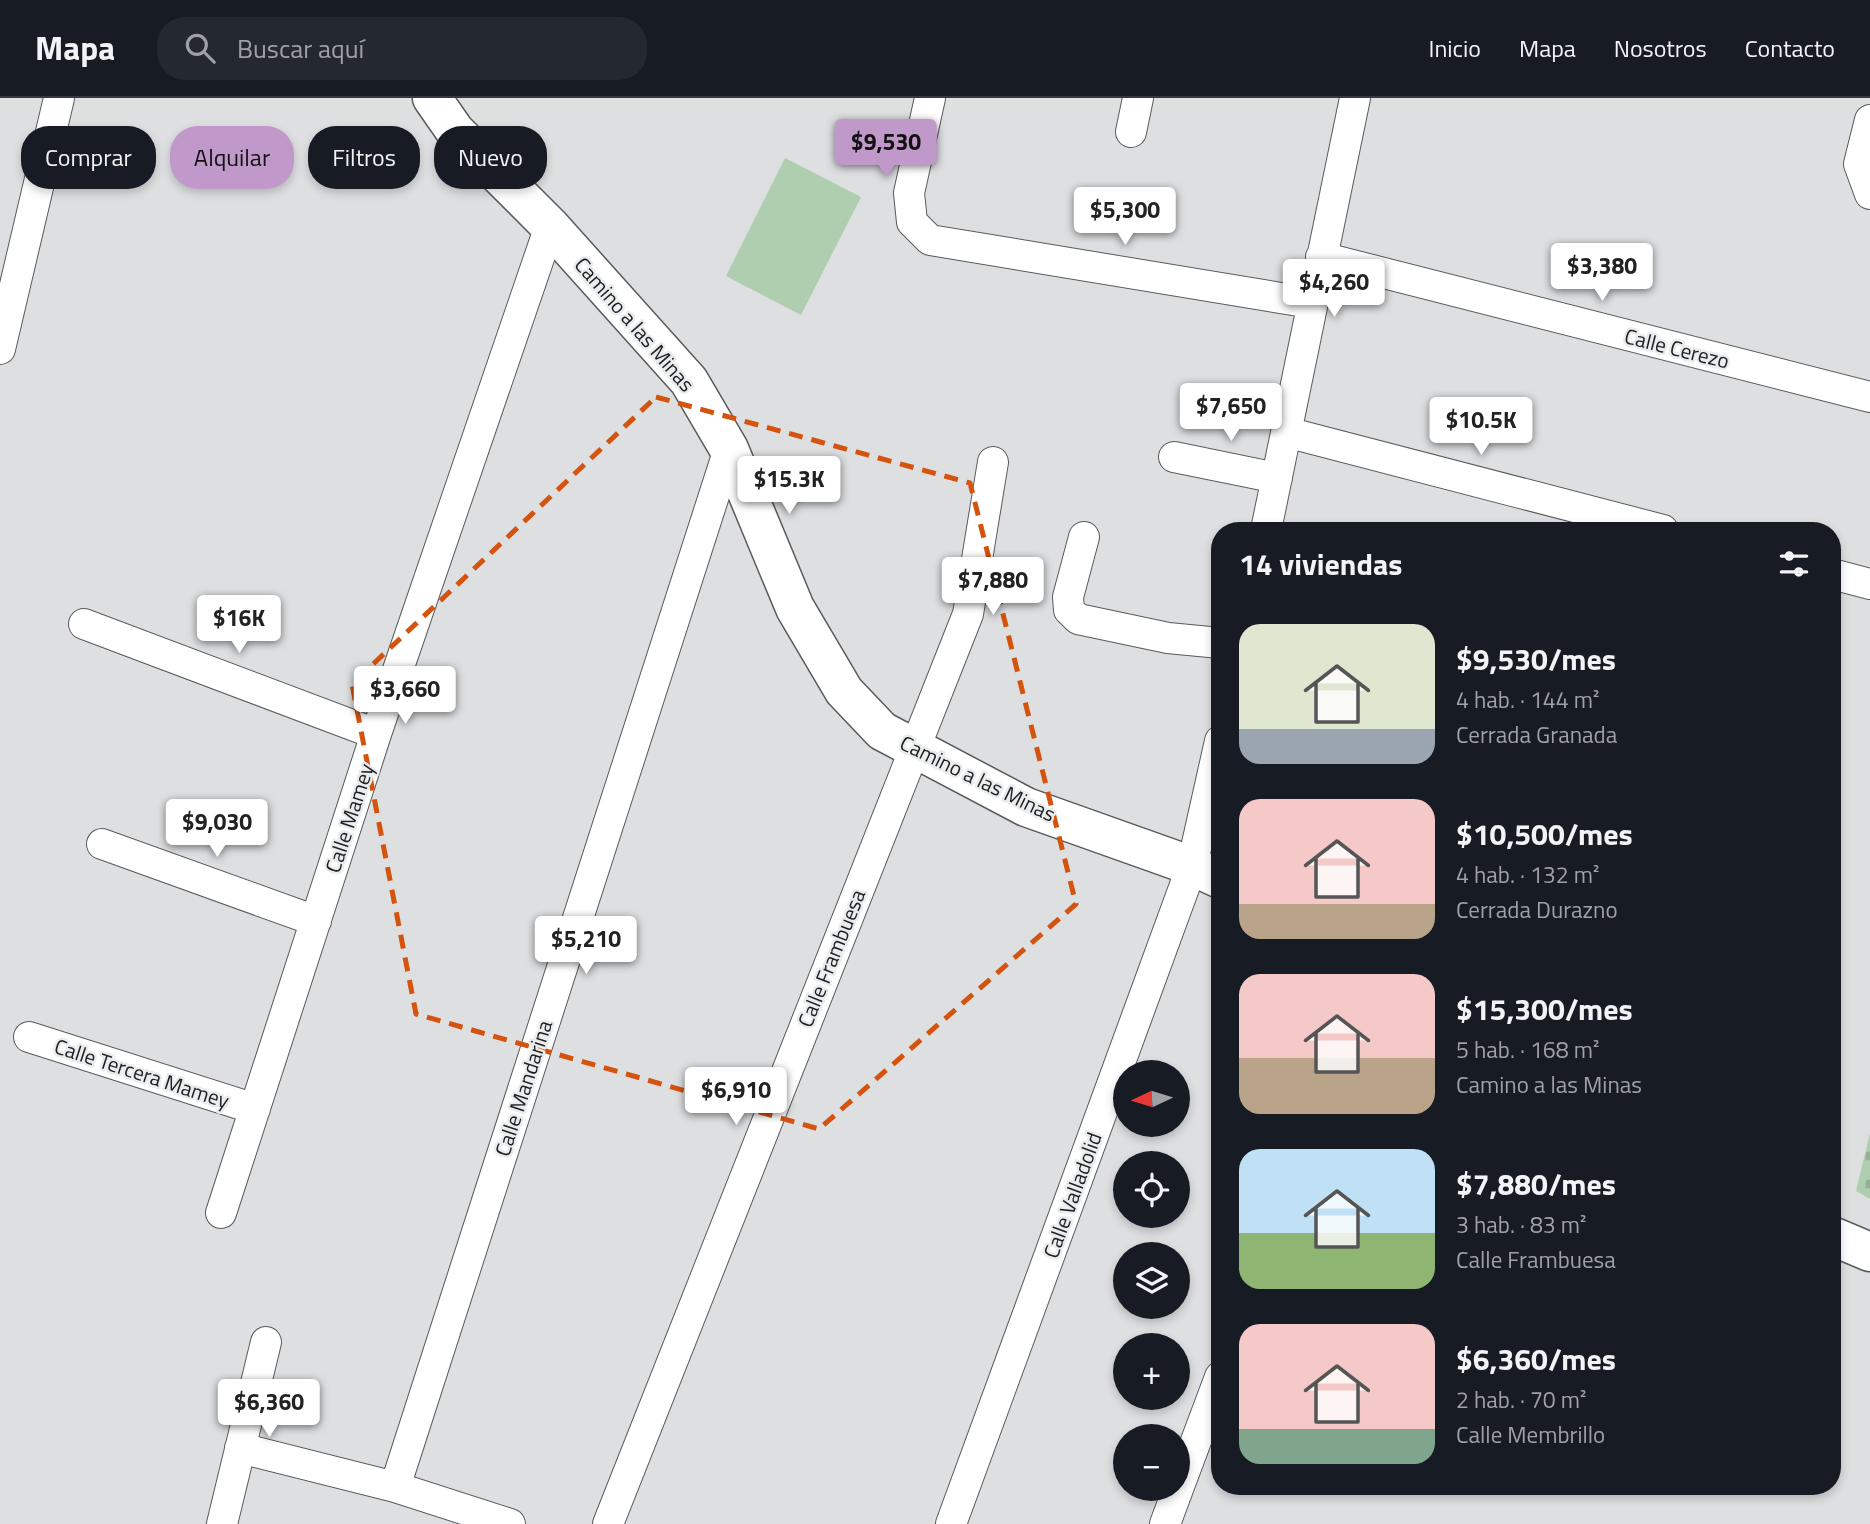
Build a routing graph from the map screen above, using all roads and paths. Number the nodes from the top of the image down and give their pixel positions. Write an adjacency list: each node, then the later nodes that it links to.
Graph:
1 (59, 98): 12 (street)
2 (432, 98): 9 (street, Camino a las Minas)
3 (930, 98): 11 (street)
4 (1138, 98): 7 (street)
5 (1355, 98): 10 (street)
6 (1870, 120): 8 (street)
7 (1131, 132)
8 (1870, 194)
9 (550, 226): 15 (street, Camino a las Minas); 26 (street, Calle Mamey)
10 (1321, 257): 11 (street); 13 (street, Calle Cerezo)
11 (1311, 303): 14 (street)
12 (0, 349)
13 (1870, 397)
14 (1286, 432): 18 (street); 20 (street)
15 (729, 449): 27 (street, Camino a las Minas); 41 (street, Calle Mandarina)
16 (1174, 457): 18 (street)
17 (993, 462): 27 (street, Calle Frambuesa)
18 (1277, 478): 19 (street)
19 (1268, 522)
20 (1632, 522)
21 (1084, 537): 25 (street)
22 (1841, 576): 23 (street)
23 (1870, 584)
24 (84, 624): 26 (street)
25 (1211, 642)
26 (376, 734): 31 (street, Calle Mamey)
27 (916, 750): 30 (street, Camino a las Minas); 45 (street, Calle Frambuesa)
28 (1211, 825): 30 (street, Calle Valladolid)
29 (102, 844): 31 (street)
30 (1206, 872): 46 (street, Calle Valladolid)
31 (316, 921): 33 (street, Calle Mamey)
32 (29, 1037): 33 (street, Calle Tercera Mamey)
33 (255, 1109): 34 (street, Calle Mamey)
34 (221, 1213)
35 (1841, 1240): 36 (street)
36 (1870, 1252)
37 (265, 1342): 39 (street)
38 (1211, 1401): 40 (street)
39 (240, 1448): 41 (street); 43 (street)
40 (1190, 1457)
41 (394, 1488): 44 (street)
42 (1174, 1501): 47 (street)
43 (222, 1524)
44 (510, 1524)
45 (608, 1524)
46 (951, 1524)
47 (1165, 1524)

